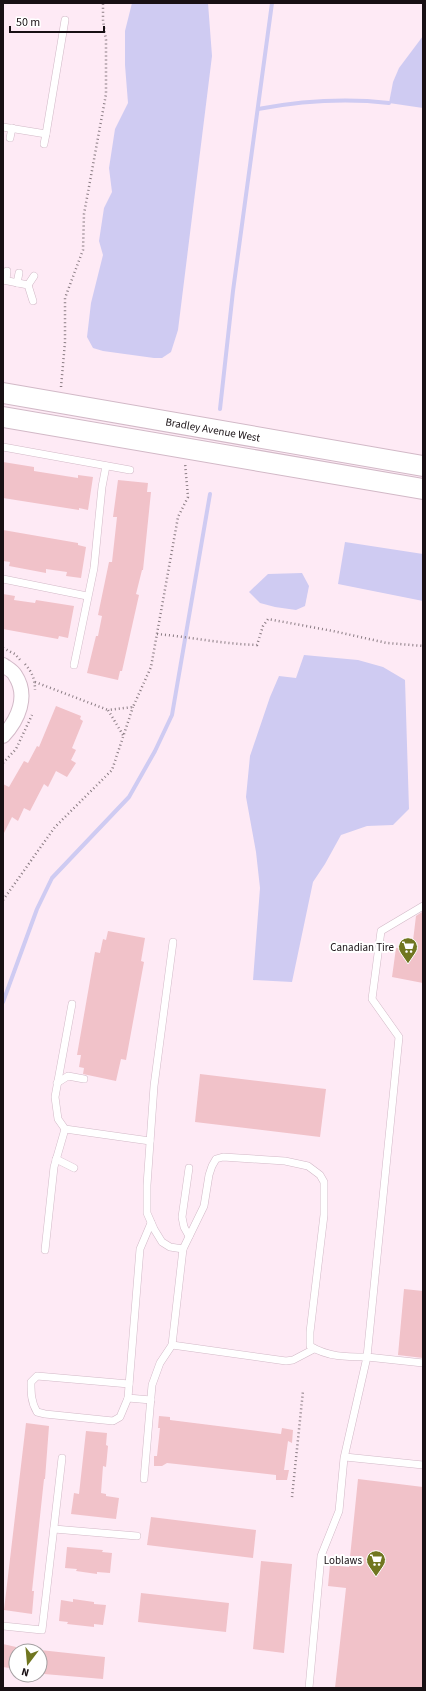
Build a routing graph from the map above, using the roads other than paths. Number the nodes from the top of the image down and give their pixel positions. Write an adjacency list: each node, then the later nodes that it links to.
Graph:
1 (65, 20): 4 (lane)
2 (3, 127): 3 (lane)
3 (12, 128): 4 (lane); 5 (lane)
4 (46, 134): 6 (lane)
5 (10, 138)
6 (44, 144)
7 (7, 271): 10 (lane)
8 (19, 273): 11 (lane)
9 (34, 276): 12 (lane)
10 (4, 280): 11 (lane)
11 (17, 283): 12 (lane)
12 (28, 285): 13 (lane)
13 (33, 302)
14 (3, 393): 18 (main road, Bradley Avenue West)
15 (3, 417): 20 (main road)
16 (3, 447): 17 (lane)
17 (106, 466): 19 (lane); 22 (lane)
18 (423, 466)
19 (130, 470)
20 (423, 490)
21 (3, 579): 22 (lane)
22 (87, 596): 24 (lane)
23 (3, 665): 25 (street)
24 (74, 665)
25 (3, 736)
26 (423, 906): 42 (lane)
27 (173, 942): 32 (lane)
28 (72, 1004): 30 (lane)
29 (84, 1079): 30 (lane)
30 (57, 1083): 31 (lane)
31 (66, 1129): 32 (lane); 33 (lane)
32 (150, 1141): 36 (lane)
33 (56, 1159): 34 (lane); 39 (lane)
34 (74, 1168)
35 (189, 1168): 37 (lane)
36 (151, 1223): 38 (lane); 44 (lane)
37 (188, 1236): 38 (lane); 41 (lane)
38 (182, 1249): 40 (lane)
39 (45, 1250)
40 (172, 1345): 41 (lane); 46 (lane)
41 (314, 1349): 42 (lane)
42 (367, 1357): 43 (lane); 47 (lane)
43 (423, 1363)
44 (129, 1384): 45 (lane); 45 (lane)
45 (128, 1398): 46 (lane)
46 (151, 1400): 50 (lane)
47 (345, 1457): 49 (lane); 54 (lane)
48 (62, 1458): 51 (lane)
49 (423, 1465)
50 (144, 1479)
51 (54, 1529): 52 (lane); 53 (lane)
52 (137, 1536)
53 (3, 1626)
54 (308, 1688)

